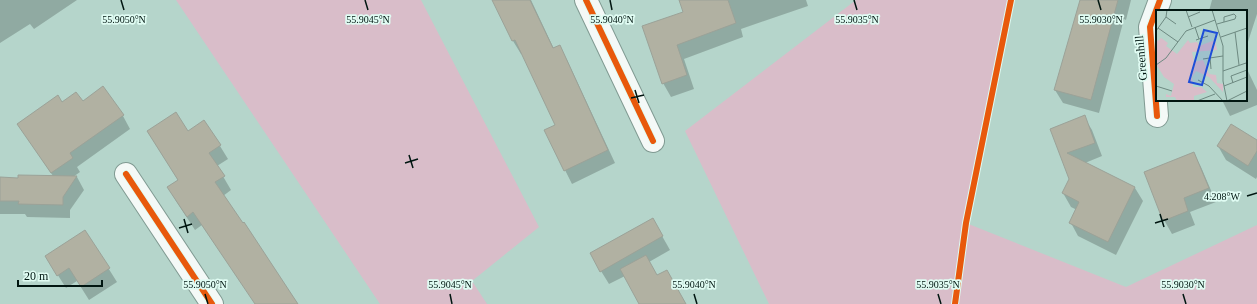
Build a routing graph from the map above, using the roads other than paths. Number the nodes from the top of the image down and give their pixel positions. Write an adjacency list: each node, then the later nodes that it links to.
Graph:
1 (586, 0): 6 (street)
2 (1160, 0): 3 (street, Greenhill)
3 (1156, 10)
4 (1156, 11): 5 (street, Greenhill)
5 (1157, 116)
6 (653, 141)
7 (126, 174): 8 (street)
8 (212, 304)

